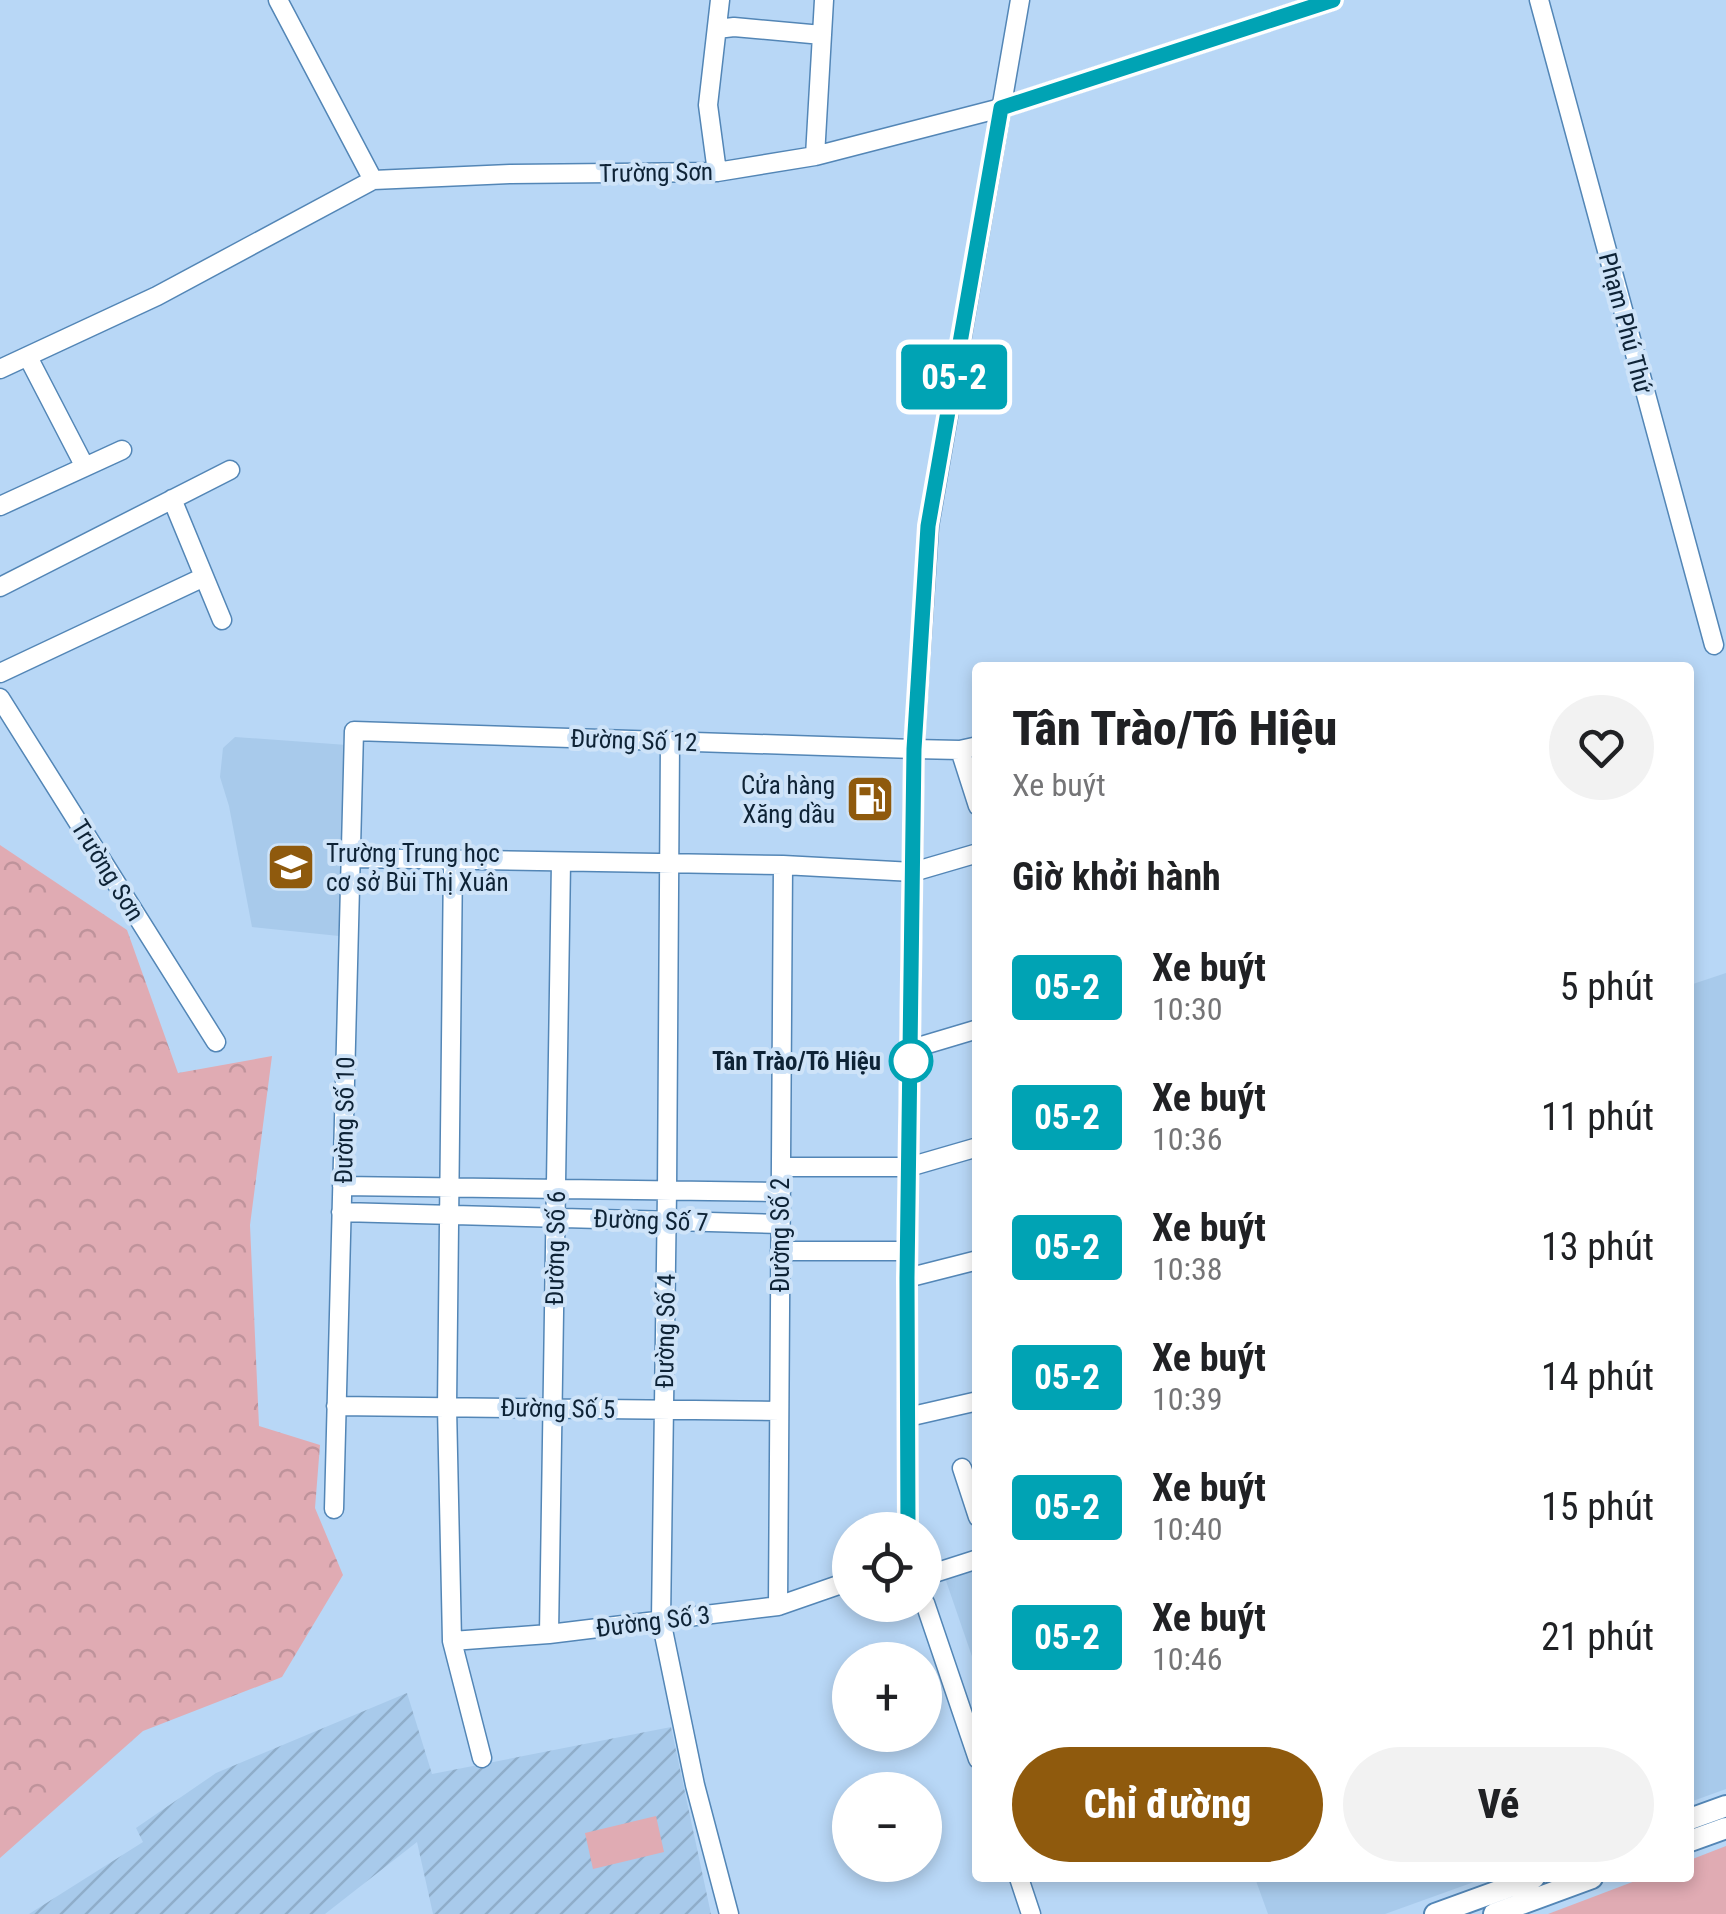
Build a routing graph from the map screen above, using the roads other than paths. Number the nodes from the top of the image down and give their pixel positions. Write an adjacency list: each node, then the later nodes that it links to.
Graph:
1 (278, 0): 12 (street)
2 (720, 0): 7 (street)
3 (824, 0): 8 (street)
4 (1020, 0): 9 (street)
5 (1333, 0): 9 (street, Trường Sơn)
6 (1539, 0): 23 (street, Phạm Phú Thứ)
7 (717, 28): 8 (street); 11 (street)
8 (822, 35): 10 (street)
9 (1001, 108): 10 (street, Trường Sơn); 29 (street)
10 (815, 156): 11 (street, Trường Sơn)
11 (717, 172): 12 (street, Trường Sơn)
12 (374, 180): 13 (street, Trường Sơn)
13 (28, 356): 14 (street, Trường Sơn); 16 (street)
14 (0, 369)
15 (122, 450): 16 (street)
16 (85, 467): 19 (street)
17 (230, 470): 18 (street)
18 (172, 500): 20 (street); 21 (street)
19 (0, 506)
20 (204, 578): 22 (street); 24 (street)
21 (0, 587)
22 (222, 620)
23 (1714, 645)
24 (0, 673)
25 (0, 698): 38 (street, Trường Sơn)
26 (354, 731): 27 (street, Đường Số 12); 31 (street, Đường Số 10)
27 (670, 741): 29 (street, Đường Số 12); 34 (street, Đường Số 4)
28 (969, 748): 29 (street, Đường Số 12)
29 (914, 749): 36 (street)
30 (972, 855): 36 (street)
31 (350, 858): 32 (street); 43 (street, Đường Số 10)
32 (453, 860): 33 (street); 44 (street)
33 (561, 862): 34 (street); 45 (street, Đường Số 6)
34 (669, 863): 35 (street); 46 (street, Đường Số 4)
35 (783, 865): 36 (street); 41 (street, Đường Số 2)
36 (913, 872): 39 (street)
37 (972, 1031): 39 (street)
38 (216, 1042)
39 (911, 1049): 42 (street)
40 (972, 1149): 42 (street)
41 (781, 1167): 42 (street); 47 (street, Đường Số 2)
42 (908, 1167): 54 (street)
43 (342, 1186): 44 (street, Đường Số 7); 48 (street, Đường Số 10)
44 (449, 1187): 45 (street, Đường Số 7); 49 (street)
45 (556, 1189): 46 (street, Đường Số 7); 50 (street, Đường Số 6)
46 (668, 1191): 47 (street, Đường Số 7); 51 (street, Đường Số 4)
47 (780, 1192): 52 (street, Đường Số 2)
48 (341, 1212): 49 (street, Đường Số 7); 58 (street, Đường Số 10)
49 (449, 1215): 50 (street, Đường Số 7); 59 (street)
50 (555, 1217): 51 (street, Đường Số 7); 60 (street, Đường Số 6)
51 (667, 1220): 52 (street, Đường Số 7); 61 (street, Đường Số 4)
52 (780, 1224): 53 (street, Đường Số 2)
53 (780, 1251): 54 (street); 62 (street, Đường Số 2)
54 (907, 1252): 56 (street)
55 (972, 1262): 56 (street)
56 (907, 1278): 63 (street)
57 (972, 1403): 63 (street)
58 (336, 1406): 59 (street, Đường Số 5); 66 (street, Đường Số 10)
59 (447, 1407): 60 (street, Đường Số 5); 75 (street)
60 (552, 1408): 61 (street, Đường Số 5); 74 (street, Đường Số 6)
61 (664, 1410): 62 (street, Đường Số 5); 72 (street, Đường Số 4)
62 (779, 1411): 71 (street, Đường Số 2)
63 (908, 1417): 67 (street)
64 (962, 1468): 65 (street)
65 (972, 1499)
66 (334, 1509)
67 (908, 1512)
68 (972, 1562): 69 (street)
69 (942, 1571)
70 (832, 1587): 71 (street, Đường Số 3)
71 (778, 1606): 72 (street, Đường Số 3)
72 (661, 1620): 74 (street, Đường Số 3); 86 (street, Đường Số 4)
73 (931, 1622): 76 (street)
74 (549, 1634): 75 (street, Đường Số 3)
75 (452, 1641): 77 (street)
76 (972, 1741)
77 (482, 1758)
78 (1726, 1806): 79 (main road)
79 (1694, 1818)
80 (1726, 1828): 81 (main road)
81 (1694, 1840)
82 (1020, 1882): 87 (street)
83 (1525, 1882): 85 (main road)
84 (1581, 1882): 89 (main road)
85 (1459, 1910): 88 (main road)
86 (728, 1914)
87 (1032, 1914)
88 (1435, 1914)
89 (1494, 1914)

